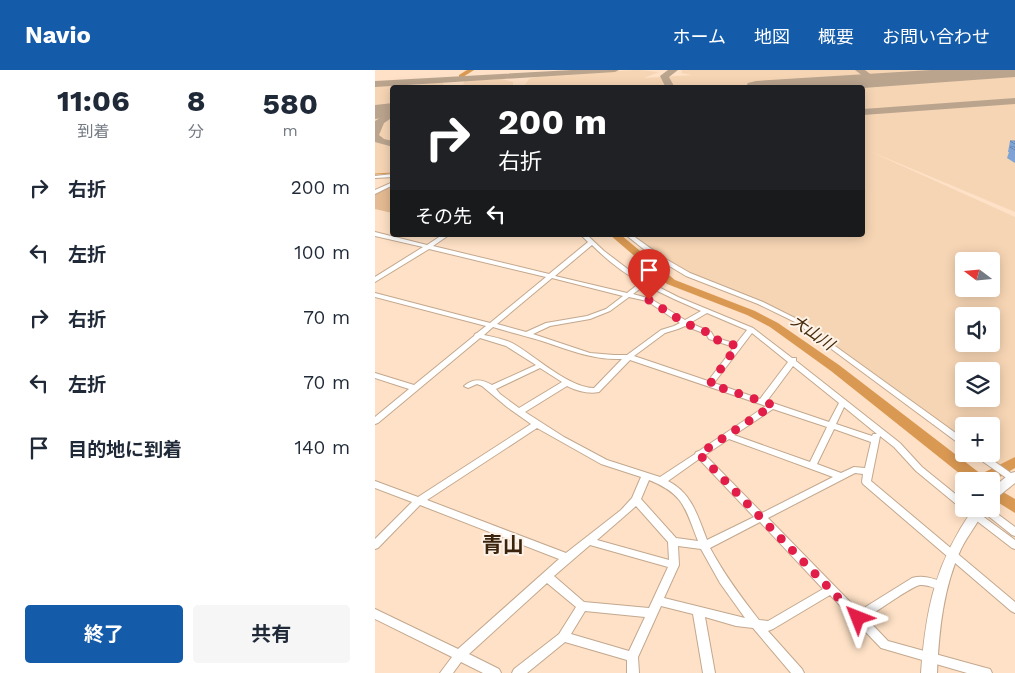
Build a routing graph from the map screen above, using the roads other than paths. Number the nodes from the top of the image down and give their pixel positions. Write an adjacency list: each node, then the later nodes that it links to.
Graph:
1 (390, 176): 2 (street)
2 (375, 177)
3 (390, 184): 4 (street)
4 (375, 192)
5 (375, 234): 6 (street)
6 (384, 236): 10 (street); 12 (street)
7 (443, 237): 12 (street)
8 (586, 237): 11 (street)
9 (631, 237): 43 (street)
10 (375, 241)
11 (591, 243): 13 (street); 15 (street)
12 (428, 247): 13 (street); 14 (street)
13 (548, 277): 17 (street); 20 (street)
14 (375, 280)
15 (645, 282): 17 (street); 18 (street)
16 (375, 294): 20 (street)
17 (628, 294): 19 (street); 22 (street)
18 (707, 310): 19 (street); 21 (street)
19 (685, 323): 24 (street); 25 (street)
20 (488, 326): 22 (street); 23 (street)
21 (751, 329): 24 (street); 26 (street)
22 (527, 334): 25 (street)
23 (477, 335): 27 (street); 32 (street)
24 (737, 346): 30 (street)
25 (629, 357): 29 (street); 30 (street)
26 (793, 360): 34 (street); 35 (street)
27 (541, 365): 29 (street); 33 (street)
28 (375, 375): 32 (street)
29 (568, 382): 37 (street)
30 (710, 384): 34 (street)
31 (468, 386): 33 (street)
32 (415, 388): 38 (street)
33 (491, 388): 37 (street)
34 (762, 402): 36 (street)
35 (843, 402): 40 (street); 41 (street)
36 (773, 405): 40 (street); 42 (street)
37 (519, 412): 39 (street)
38 (375, 420)
39 (538, 424): 50 (street); 56 (street)
40 (832, 425): 44 (street); 47 (street)
41 (879, 430): 44 (street); 55 (street)
42 (727, 436): 45 (street); 47 (street)
43 (955, 436)
44 (874, 440): 48 (street)
45 (699, 454): 52 (street); 61 (street)
46 (989, 462): 51 (street)
47 (813, 466): 49 (street)
48 (868, 472): 49 (street); 68 (street)
49 (841, 476): 61 (street)
50 (646, 477): 52 (street); 57 (street)
51 (1011, 478): 54 (main road)
52 (660, 482): 67 (street)
53 (375, 484): 56 (street)
54 (1000, 488)
55 (955, 496)
56 (420, 500): 65 (street); 69 (street)
57 (636, 500): 63 (street); 64 (street)
58 (970, 517): 68 (main road)
59 (983, 517): 66 (street)
60 (988, 517): 62 (street)
61 (762, 518): 67 (street); 73 (street)
62 (1015, 532)
63 (673, 540): 67 (street); 70 (street)
64 (588, 541): 69 (street); 70 (street)
65 (375, 545)
66 (1015, 545)
67 (705, 546): 81 (street)
68 (950, 555): 72 (main road); 76 (street)
69 (567, 558): 71 (street)
70 (674, 564): 74 (street)
71 (546, 576): 75 (street); 83 (street)
72 (939, 585): 80 (street); 85 (main road)
73 (830, 590): 80 (street); 81 (street)
74 (659, 600): 77 (street); 78 (street)
75 (582, 606): 78 (street); 82 (street)
76 (1015, 608)
77 (698, 611): 81 (street); 90 (street)
78 (651, 613): 84 (street)
79 (375, 614): 83 (street)
80 (858, 618): 85 (street)
81 (756, 624): 91 (street)
82 (563, 637): 84 (street); 88 (street)
83 (460, 654): 86 (street); 87 (street)
84 (632, 657): 89 (street)
85 (930, 657): 92 (main road); 93 (street)
86 (446, 673)
87 (495, 673)
88 (519, 673)
89 (633, 673)
90 (709, 673)
91 (798, 673)
92 (929, 673)
93 (985, 673)

